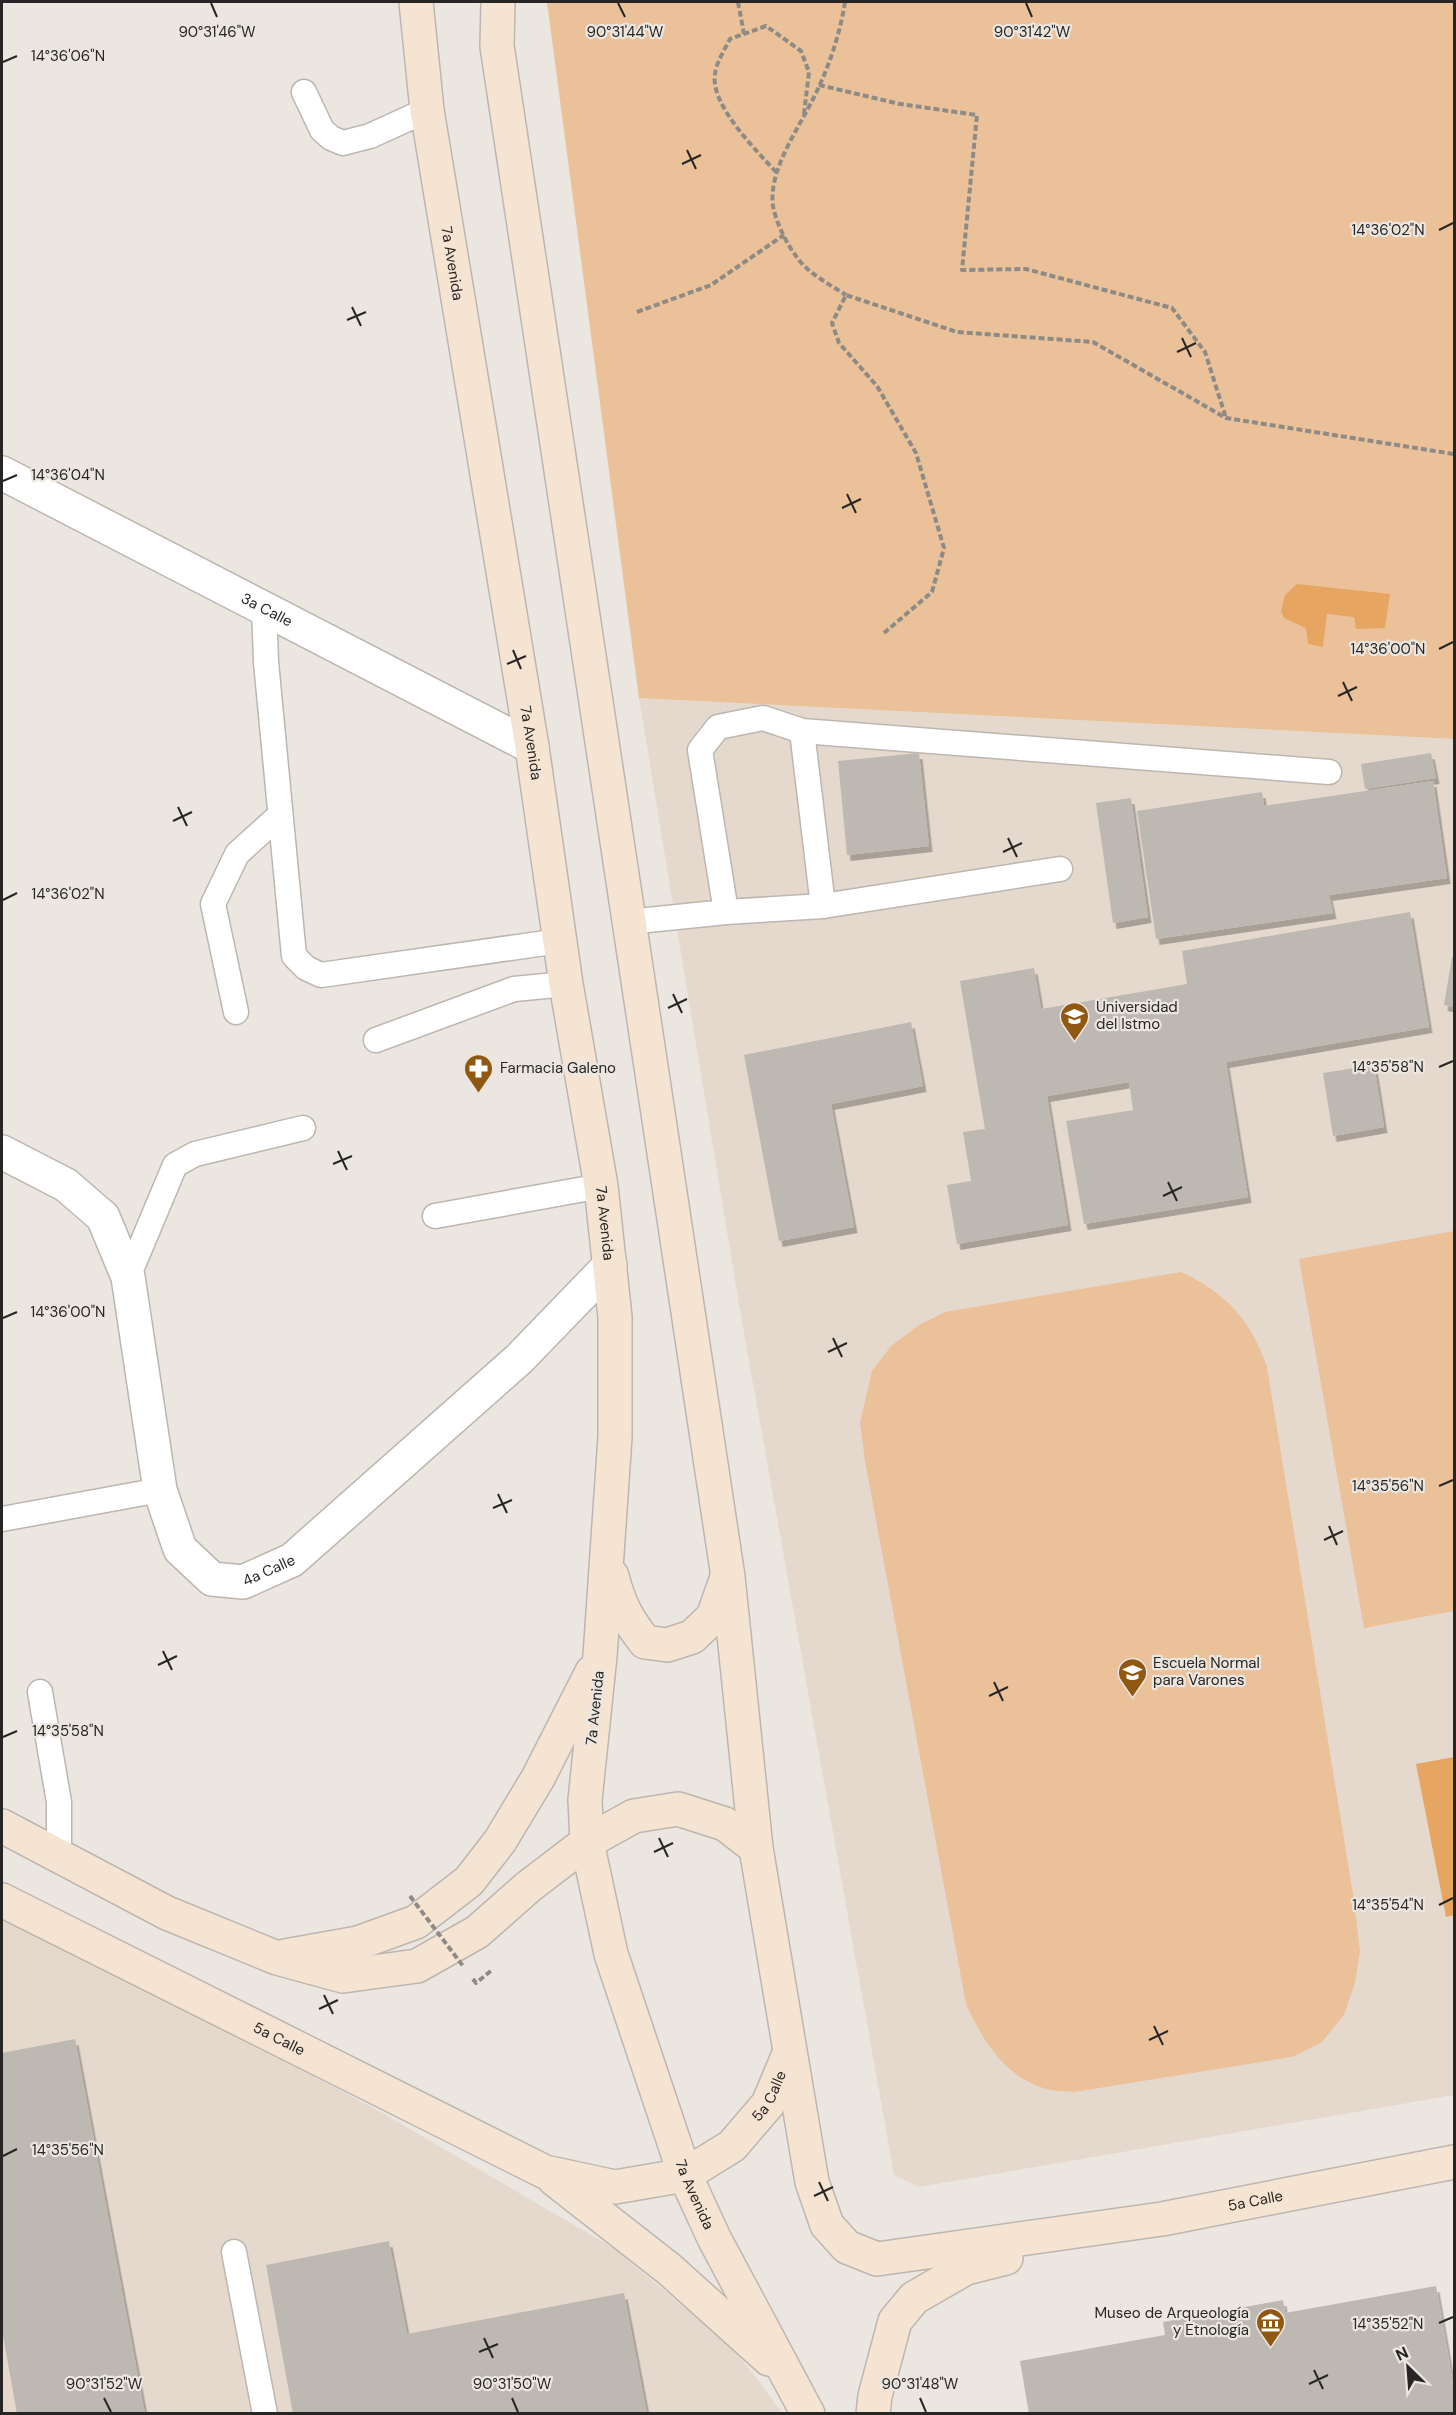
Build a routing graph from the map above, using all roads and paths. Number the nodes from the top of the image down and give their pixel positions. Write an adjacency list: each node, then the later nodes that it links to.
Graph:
1 (416, 2): 8 (main road, 7a Avenida)
2 (498, 2): 26 (main road)
3 (738, 2): 5 (path)
4 (845, 2): 6 (path)
5 (744, 34): 9 (path); 10 (path)
6 (819, 85): 9 (path); 14 (path)
7 (304, 92): 8 (lane)
8 (427, 110): 20 (main road, 7a Avenida)
9 (803, 118): 10 (path)
10 (776, 172): 11 (path)
11 (784, 235): 12 (path); 13 (path)
12 (846, 295): 14 (path); 18 (path)
13 (637, 312)
14 (1226, 418): 15 (path)
15 (1455, 454)
16 (2, 473): 17 (street, 3a Calle)
17 (264, 607): 20 (street, 3a Calle); 22 (lane)
18 (884, 633)
19 (802, 731): 21 (lane); 24 (lane); 25 (lane)
20 (531, 747): 27 (main road, 7a Avenida)
21 (1329, 772)
22 (280, 815): 27 (lane); 29 (lane)
23 (1060, 869): 24 (lane)
24 (823, 906): 25 (lane)
25 (726, 912): 26 (lane)
26 (628, 922): 40 (main road)
27 (559, 941): 28 (main road, 7a Avenida)
28 (566, 984): 30 (lane); 33 (main road, 7a Avenida)
29 (236, 1012)
30 (376, 1040)
31 (303, 1128): 36 (lane)
32 (2, 1152): 36 (street, 4a Calle)
33 (601, 1186): 34 (lane); 35 (main road, 7a Avenida)
34 (435, 1216)
35 (610, 1265): 37 (street, 4a Calle); 39 (main road, 7a Avenida)
36 (128, 1277): 37 (street, 4a Calle)
37 (160, 1490): 38 (lane)
38 (2, 1519)
39 (607, 1557): 40 (main road); 41 (main road, 7a Avenida)
40 (728, 1577): 45 (main road)
41 (600, 1656): 44 (main road, 7a Avenida); 49 (main road)
42 (40, 1692): 46 (lane)
43 (2, 1827): 46 (main road)
44 (587, 1842): 45 (main road); 49 (main road); 56 (main road, 7a Avenida)
45 (756, 1848): 53 (main road)
46 (59, 1856): 49 (main road)
47 (410, 1896): 51 (path, bridge)
48 (2, 1900): 55 (main road, 5a Calle)
49 (277, 1958)
50 (500, 1964): 52 (path)
51 (464, 1966)
52 (476, 1983)
53 (789, 2054): 56 (main road, 5a Calle); 57 (main road, 5a Calle)
54 (1455, 2162): 57 (main road, 5a Calle)
55 (545, 2172): 56 (main road, 5a Calle); 59 (main road)
56 (685, 2175): 59 (main road, 7a Avenida)
57 (1162, 2219): 62 (main road)
58 (234, 2252): 60 (lane)
59 (786, 2374): 61 (main road, 7a Avenida)
60 (265, 2414)
61 (808, 2414)
62 (873, 2414)

